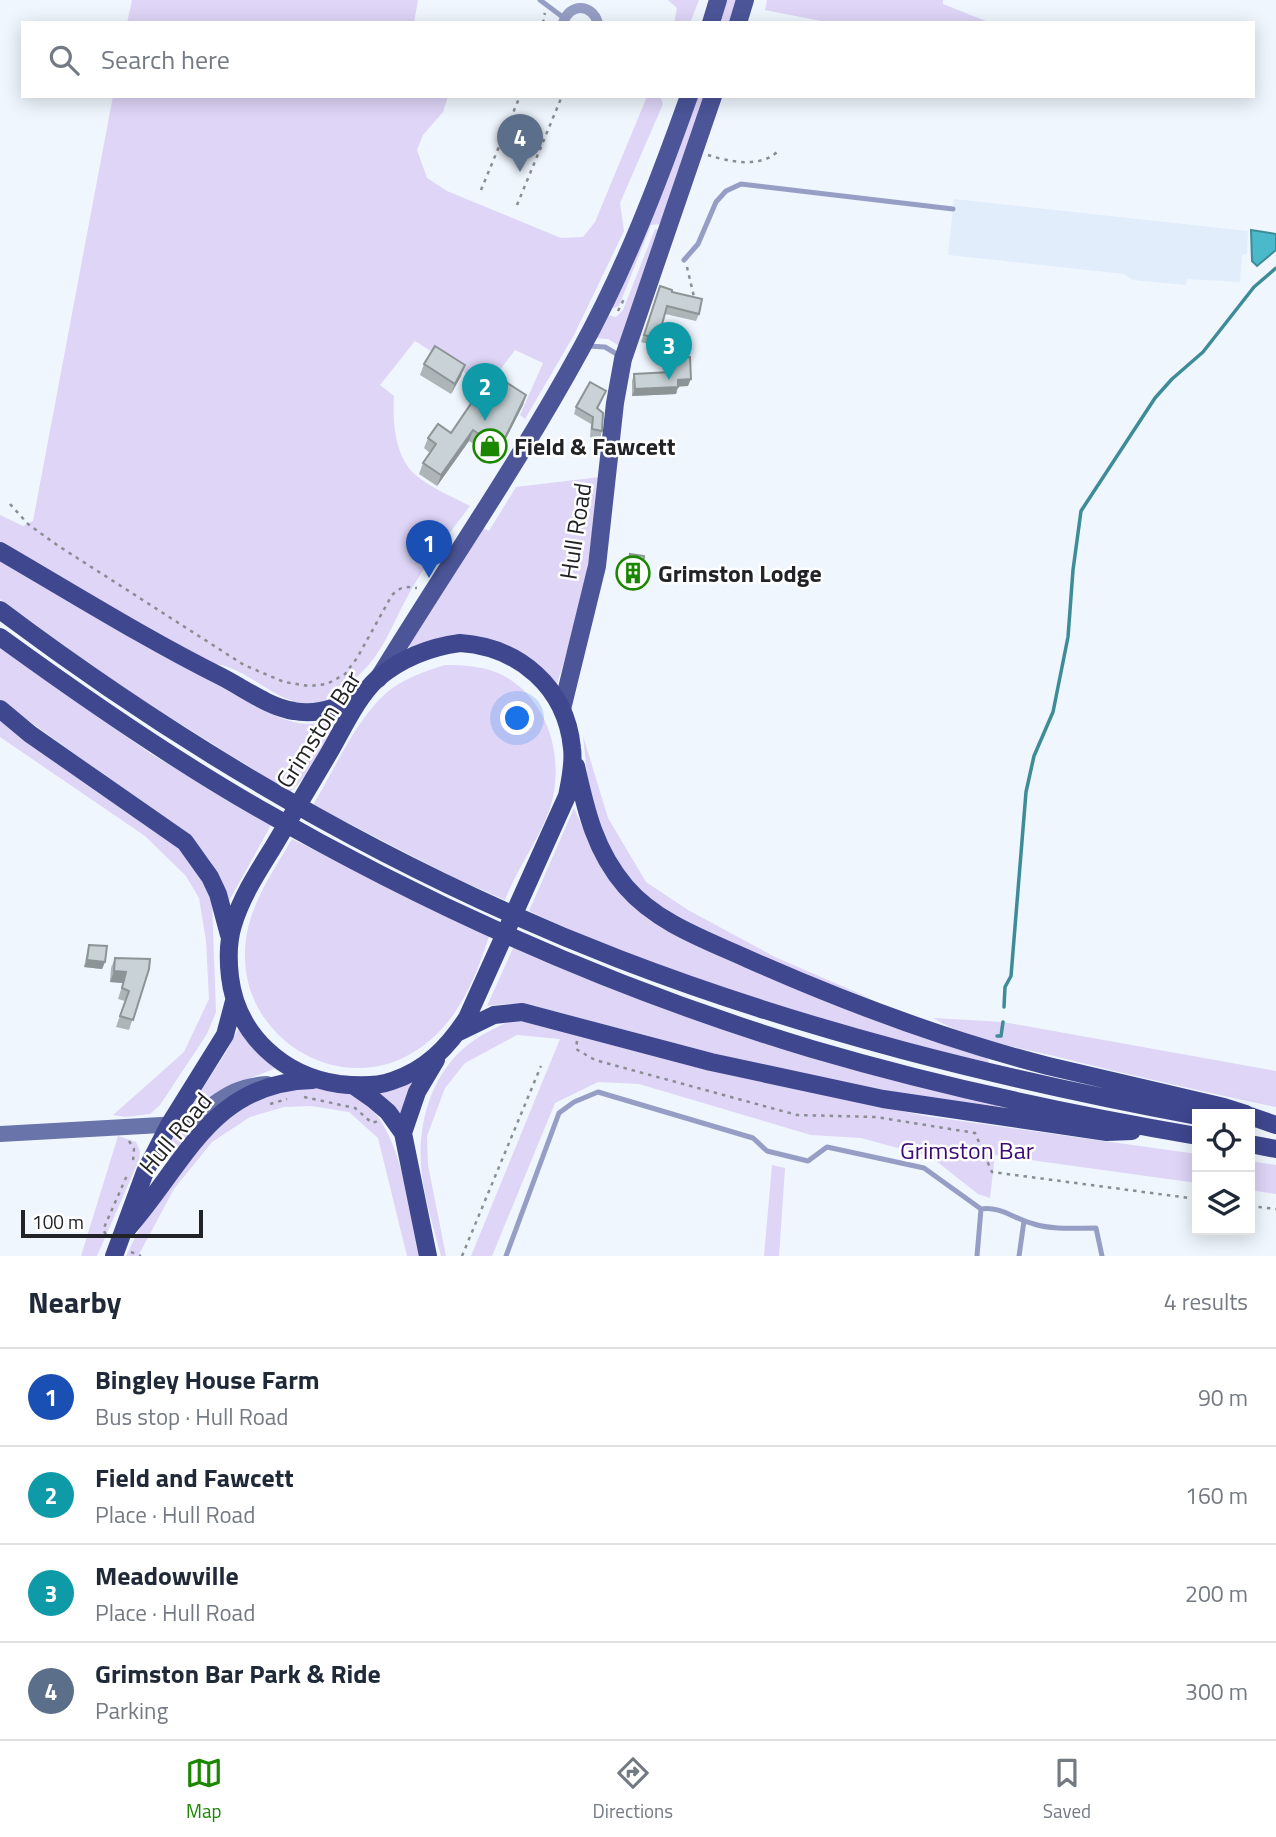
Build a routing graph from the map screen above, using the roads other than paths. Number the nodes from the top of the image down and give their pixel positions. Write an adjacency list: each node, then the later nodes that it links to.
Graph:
1 (540, 0): 5 (lane)
2 (718, 0): 6 (main road)
3 (745, 0): 7 (main road)
4 (591, 5): 5 (street)
5 (563, 20)
6 (712, 21)
7 (739, 21)
8 (688, 98): 12 (main road)
9 (712, 98): 13 (main road, Hull Road)
10 (953, 209): 11 (lane)
11 (684, 260)
12 (581, 348): 13 (lane); 17 (main road)
13 (623, 359): 19 (main road, Hull Road)
14 (0, 551): 17 (highway)
15 (0, 610): 29 (highway)
16 (0, 637): 34 (highway)
17 (372, 685): 19 (highway, Grimston Bar); 21 (highway, Grimston Bar)
18 (0, 709): 21 (highway)
19 (562, 709): 20 (highway, Grimston Bar)
20 (573, 750): 23 (highway, Grimston Bar); 28 (highway)
21 (230, 939): 22 (highway, Grimston Bar)
22 (234, 1001): 25 (highway, Grimston Bar); 31 (highway, Hull Road)
23 (457, 1034): 24 (highway, Grimston Bar); 34 (highway)
24 (441, 1052): 27 (highway, Grimston Bar); 35 (highway)
25 (320, 1079): 26 (highway, Hull Road); 27 (highway, Grimston Bar)
26 (276, 1083): 31 (main road); 42 (highway, Hull Road)
27 (354, 1086): 35 (highway)
28 (1230, 1109)
29 (1192, 1115)
30 (1255, 1118): 33 (highway)
31 (169, 1125): 36 (main road); 42 (highway, Hull Road)
32 (1255, 1125): 33 (highway)
33 (1276, 1127)
34 (1160, 1129): 37 (highway)
35 (403, 1133): 43 (highway)
36 (0, 1134)
37 (1192, 1135)
38 (1255, 1145): 39 (highway)
39 (1276, 1149)
40 (981, 1209): 41 (lane); 44 (lane); 45 (lane)
41 (1024, 1221): 46 (lane); 47 (lane)
42 (118, 1245)
43 (428, 1256)
44 (506, 1256)
45 (977, 1256)
46 (1019, 1256)
47 (1102, 1256)

